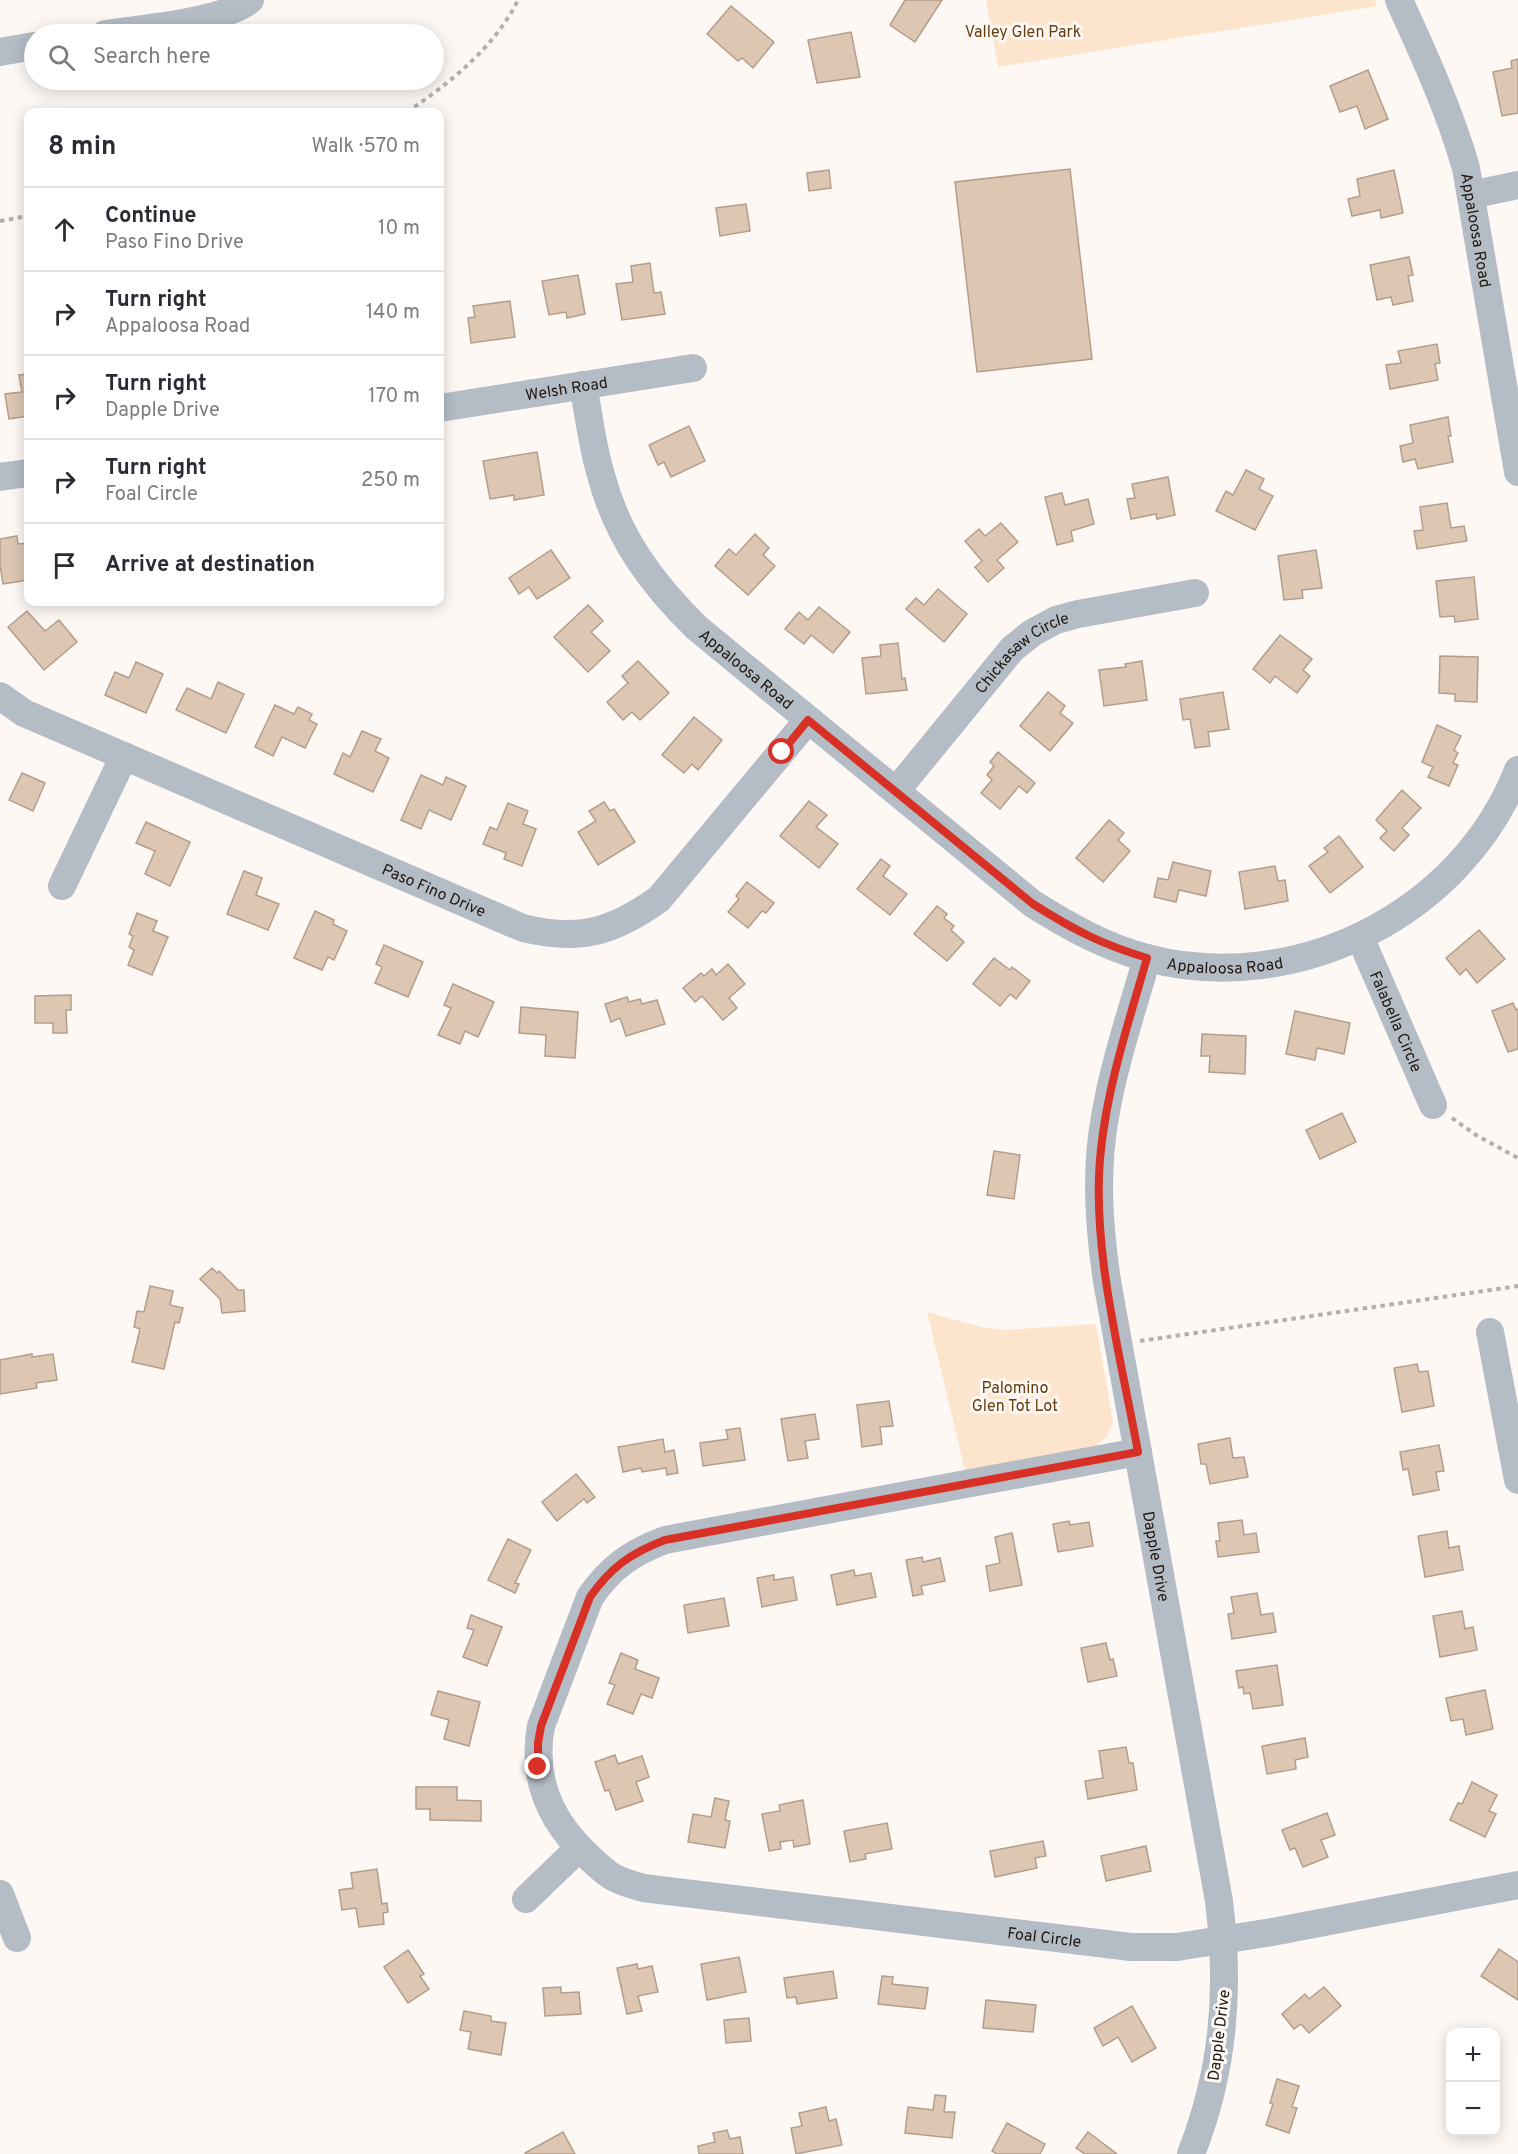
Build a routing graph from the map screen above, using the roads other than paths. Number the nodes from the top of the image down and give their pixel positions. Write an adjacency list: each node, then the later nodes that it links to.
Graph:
1 (250, 0): 3 (street)
2 (1399, 0): 7 (street, Appaloosa Road)
3 (169, 24)
4 (24, 48): 5 (street)
5 (0, 52)
6 (1518, 185): 7 (street)
7 (1471, 195): 11 (street, Appaloosa Road)
8 (693, 368): 9 (street, Welsh Road)
9 (584, 385): 10 (street, Welsh Road); 16 (street, Appaloosa Road)
10 (444, 407)
11 (1518, 472)
12 (24, 474): 13 (street)
13 (0, 477)
14 (1195, 594): 19 (street, Chickasaw Circle)
15 (0, 696): 17 (street, Paso Fino Drive)
16 (808, 720): 17 (street, Paso Fino Drive); 19 (street, Appaloosa Road)
17 (124, 756): 20 (street)
18 (1518, 773): 21 (street, Appaloosa Road)
19 (896, 791): 22 (street, Appaloosa Road)
20 (62, 886)
21 (1360, 937): 22 (street, Appaloosa Road); 23 (street, Falabella Circle)
22 (1147, 958): 25 (street, Dapple Drive)
23 (1433, 1106)
24 (1490, 1332): 26 (street)
25 (1138, 1452): 27 (street, Foal Circle); 32 (street, Dapple Drive)
26 (1518, 1480)
27 (579, 1848): 30 (street); 32 (street, Foal Circle)
28 (1518, 1885): 32 (street, Foal Circle)
29 (0, 1894): 31 (street)
30 (526, 1899)
31 (17, 1938)
32 (1224, 1940): 33 (street, Dapple Drive)
33 (1191, 2154)

